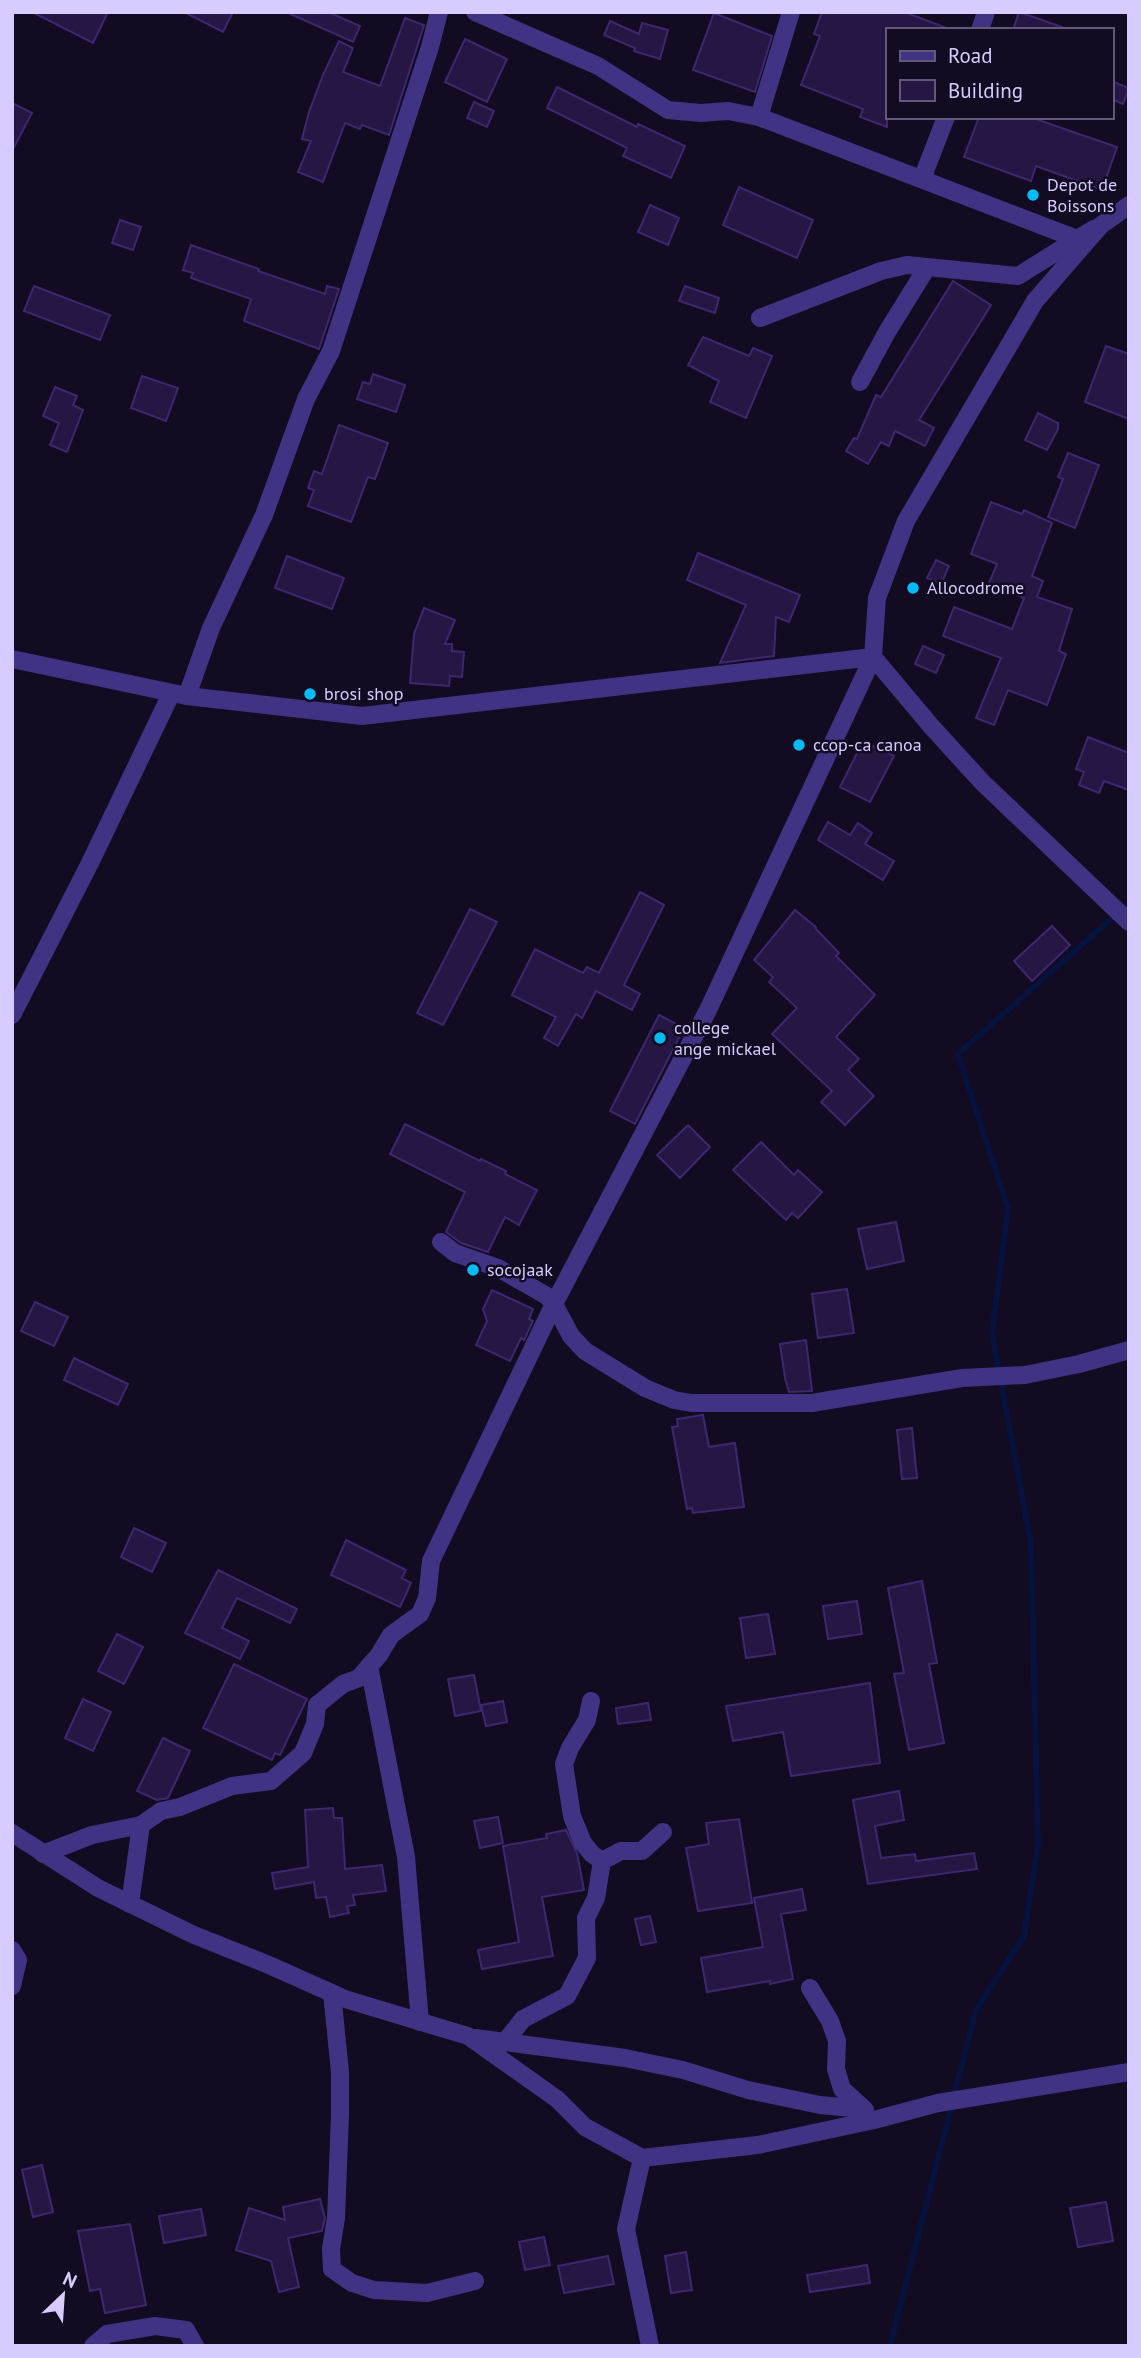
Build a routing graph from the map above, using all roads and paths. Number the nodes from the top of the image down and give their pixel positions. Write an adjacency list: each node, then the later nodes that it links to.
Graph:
1 (439, 12): 15 (street)
2 (475, 12): 4 (street)
3 (785, 14): 4 (street)
4 (759, 117): 6 (street)
5 (945, 119): 6 (street)
6 (922, 179): 9 (street)
7 (1129, 205): 8 (street)
8 (1100, 226): 9 (street); 13 (street)
9 (1077, 239): 10 (street)
10 (926, 268): 11 (street); 12 (street)
11 (760, 318)
12 (860, 382)
13 (873, 657): 15 (street); 16 (street); 19 (street)
14 (12, 659): 15 (street)
15 (179, 695): 17 (street)
16 (1129, 922)
17 (12, 1015)
18 (441, 1242): 19 (street)
19 (554, 1304): 20 (street); 21 (street)
20 (1129, 1350)
21 (369, 1666): 23 (street); 33 (street)
22 (591, 1701): 27 (street)
23 (141, 1825): 26 (street); 28 (street)
24 (663, 1832): 27 (street)
25 (12, 1833): 26 (street)
26 (43, 1854): 28 (street)
27 (601, 1861): 35 (street)
28 (130, 1904): 32 (street)
29 (12, 1950): 30 (street)
30 (12, 1986)
31 (810, 1988): 37 (street)
32 (332, 1993): 33 (street); 39 (street)
33 (420, 2022): 34 (street)
34 (468, 2036): 35 (street); 38 (street)
35 (505, 2043): 37 (street)
36 (1129, 2072): 37 (street)
37 (869, 2115): 38 (street)
38 (642, 2158): 42 (street)
39 (475, 2281)
40 (93, 2346): 41 (street)
41 (195, 2346)
42 (650, 2346)

